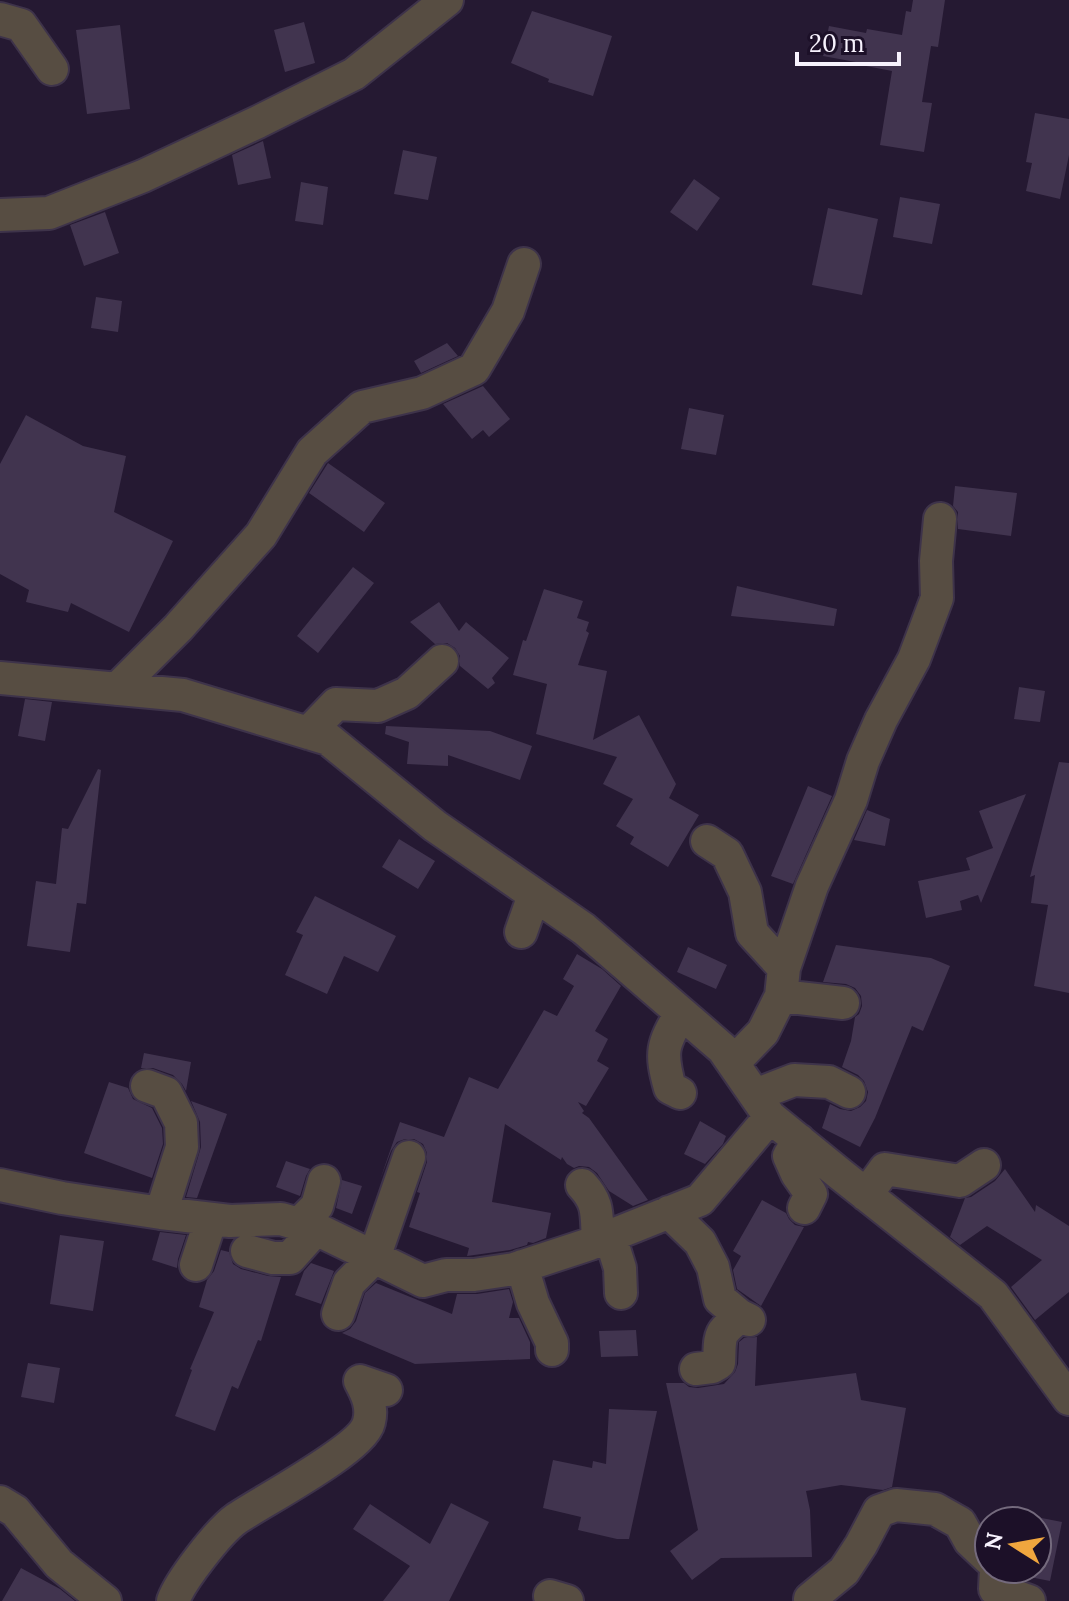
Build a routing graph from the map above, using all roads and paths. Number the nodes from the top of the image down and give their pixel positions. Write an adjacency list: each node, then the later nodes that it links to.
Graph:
1 (447, 0): 4 (street)
2 (0, 19): 3 (street)
3 (52, 69)
4 (0, 215)
5 (524, 264): 9 (street)
6 (940, 519): 14 (street)
7 (442, 661): 10 (street)
8 (0, 678): 9 (street)
9 (117, 689): 10 (street)
10 (308, 733): 12 (street)
11 (707, 841): 14 (street)
12 (534, 895): 13 (street); 16 (street)
13 (521, 932)
14 (782, 982): 15 (street); 17 (street)
15 (843, 1003)
16 (681, 1013): 17 (street); 20 (street)
17 (733, 1063): 21 (street)
18 (147, 1086): 31 (street)
19 (849, 1092): 21 (street)
20 (680, 1093)
21 (763, 1106): 22 (street); 30 (street)
22 (799, 1140): 28 (street); 29 (street)
23 (409, 1157): 36 (street)
24 (984, 1165): 28 (street)
25 (324, 1181): 33 (street)
26 (0, 1185): 31 (street)
27 (582, 1185): 34 (street)
28 (866, 1195): 44 (street)
29 (804, 1208)
30 (669, 1212): 34 (street); 42 (street)
31 (161, 1213): 32 (street)
32 (211, 1219): 33 (street); 37 (street)
33 (308, 1227): 35 (street); 36 (street)
34 (604, 1238): 38 (street); 39 (street)
35 (247, 1251)
36 (374, 1258): 38 (street); 40 (street)
37 (196, 1265)
38 (522, 1266): 41 (street)
39 (621, 1293)
40 (338, 1314)
41 (552, 1350)
42 (696, 1369)
43 (386, 1390): 50 (street)
44 (1069, 1399)
45 (0, 1502): 49 (street)
46 (973, 1544): 48 (street)
47 (995, 1585): 51 (street)
48 (807, 1593)
49 (105, 1601)
50 (173, 1601)
51 (1029, 1601)

